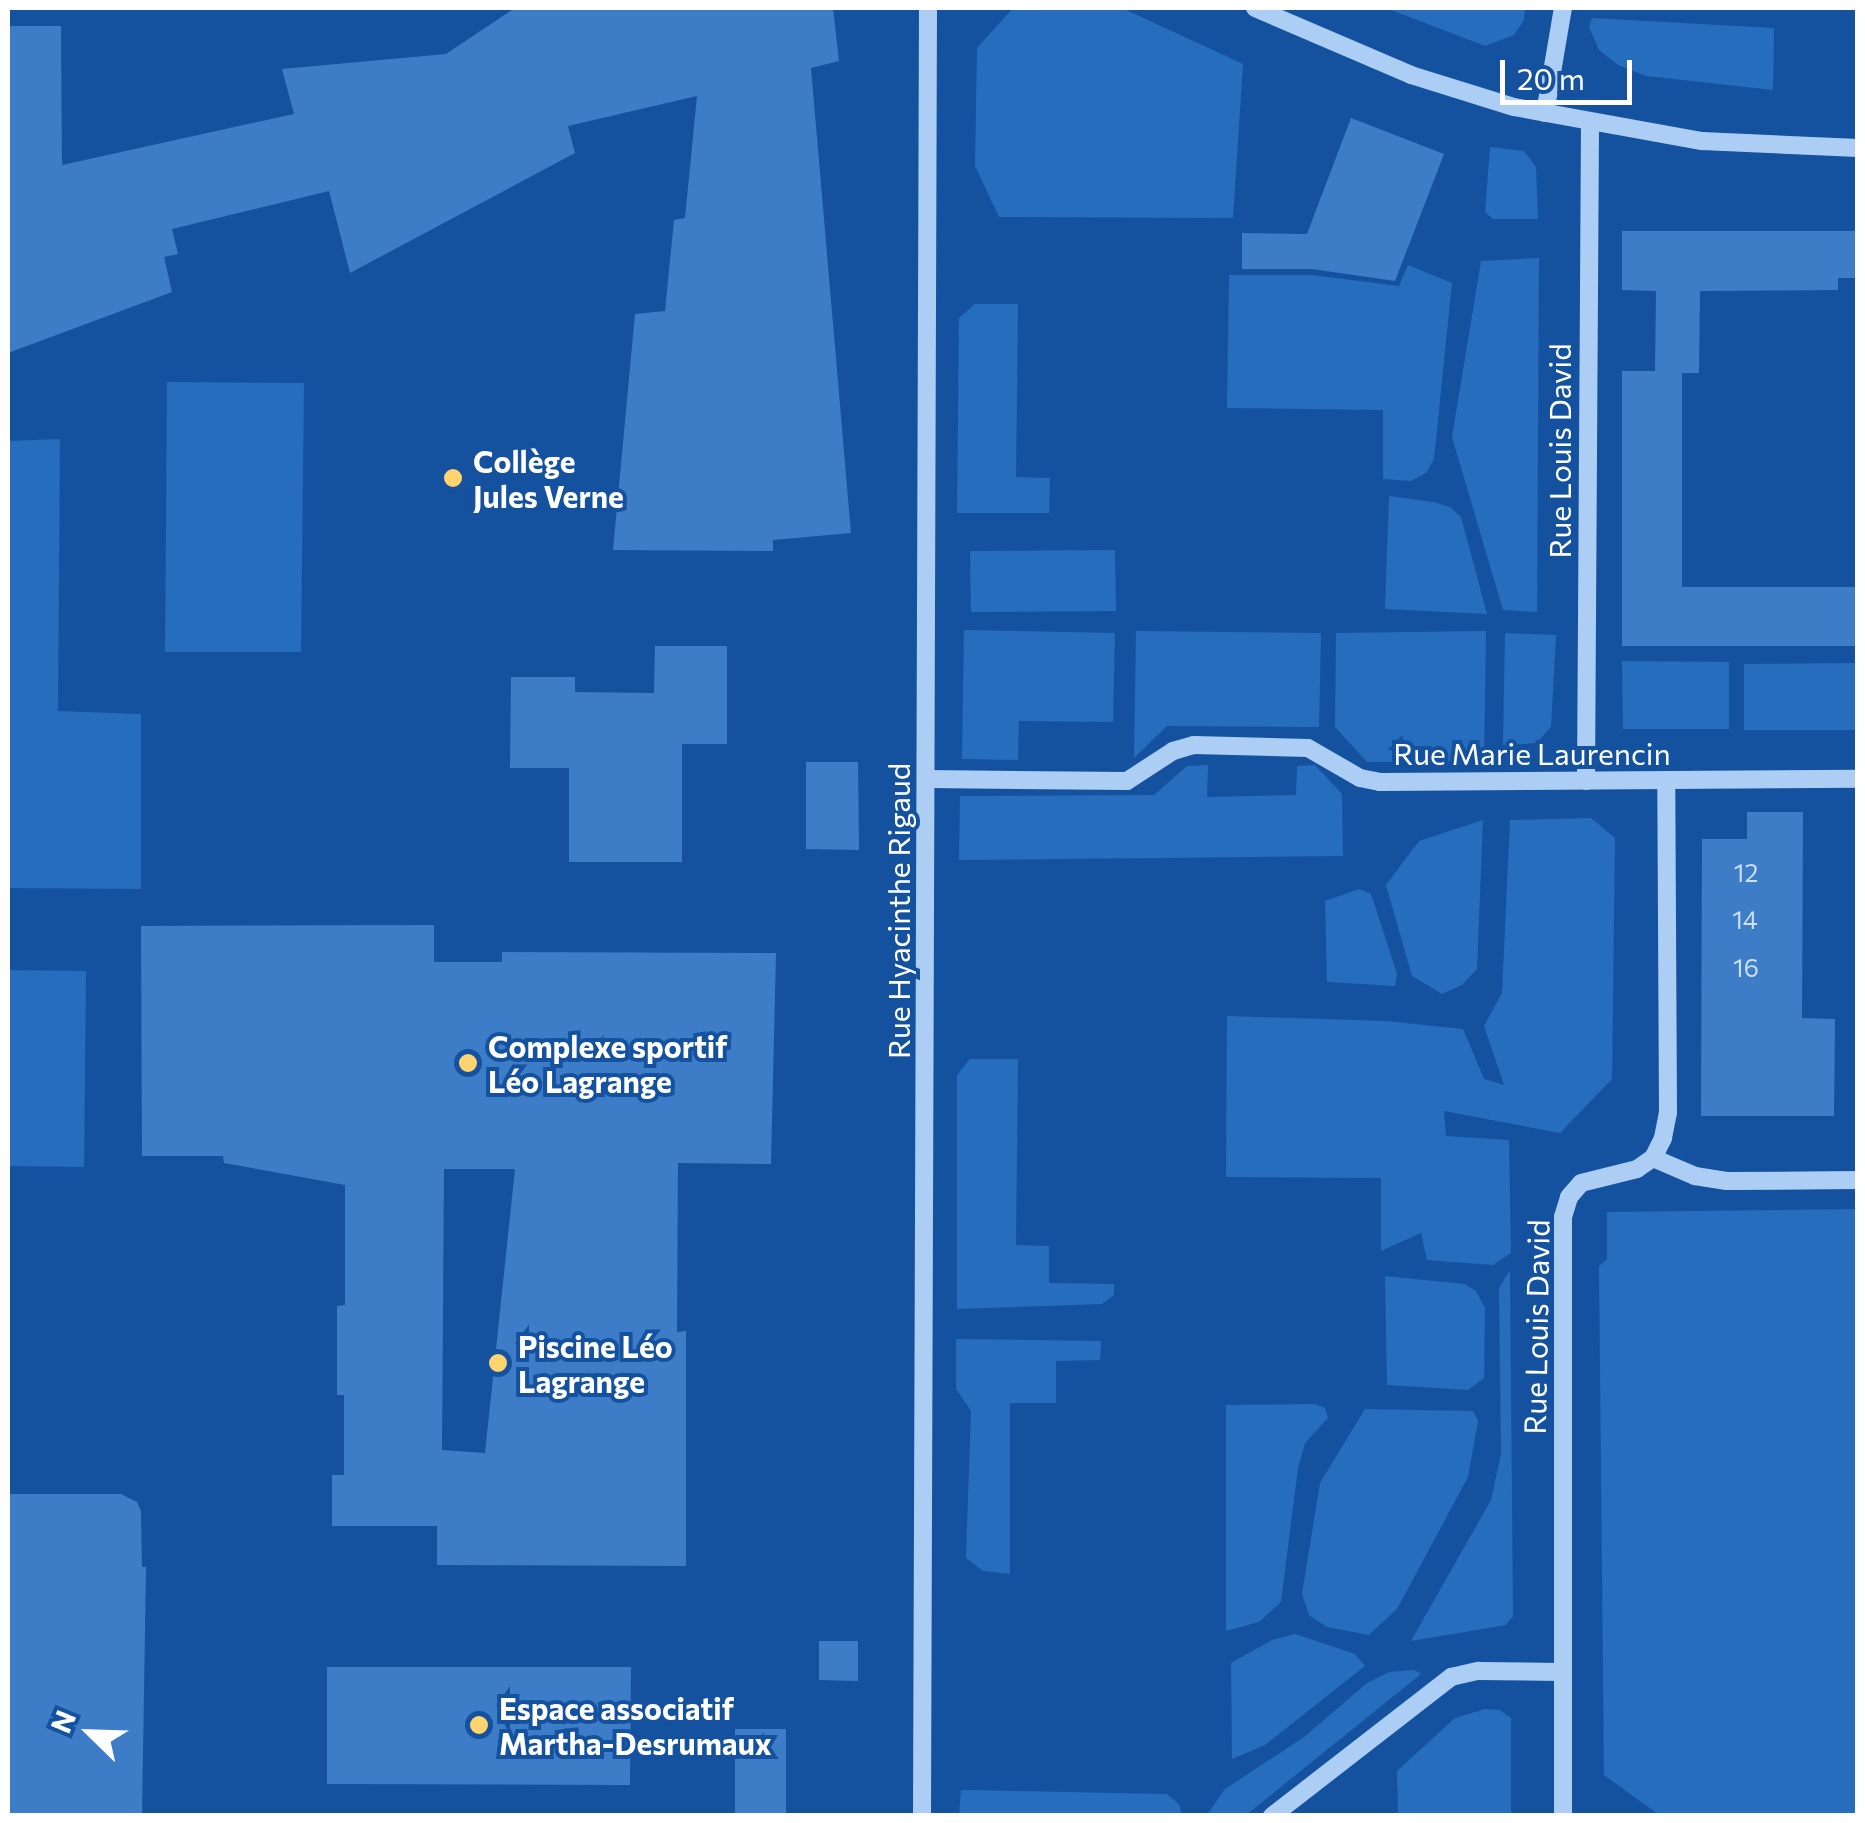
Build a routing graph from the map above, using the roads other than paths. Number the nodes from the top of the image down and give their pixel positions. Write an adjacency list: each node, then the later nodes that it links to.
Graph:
1 (928, 8): 8 (street, Rue Hyacinthe Rigaud)
2 (1255, 8): 4 (street)
3 (1563, 8): 4 (street)
4 (1545, 113): 5 (street)
5 (1590, 122): 6 (street); 10 (street, Rue Louis David)
6 (1858, 148)
7 (1858, 779): 9 (street, Rue Marie Laurencin)
8 (926, 780): 10 (street, Rue Marie Laurencin); 14 (street, Rue Hyacinthe Rigaud)
9 (1666, 780): 10 (street, Rue Marie Laurencin); 11 (street)
10 (1586, 781)
11 (1653, 1158): 12 (street); 13 (street, Rue Louis David)
12 (1858, 1180)
13 (1563, 1672): 15 (street); 16 (street, Rue Louis David)
14 (922, 1816)
15 (1272, 1816)
16 (1563, 1816)

